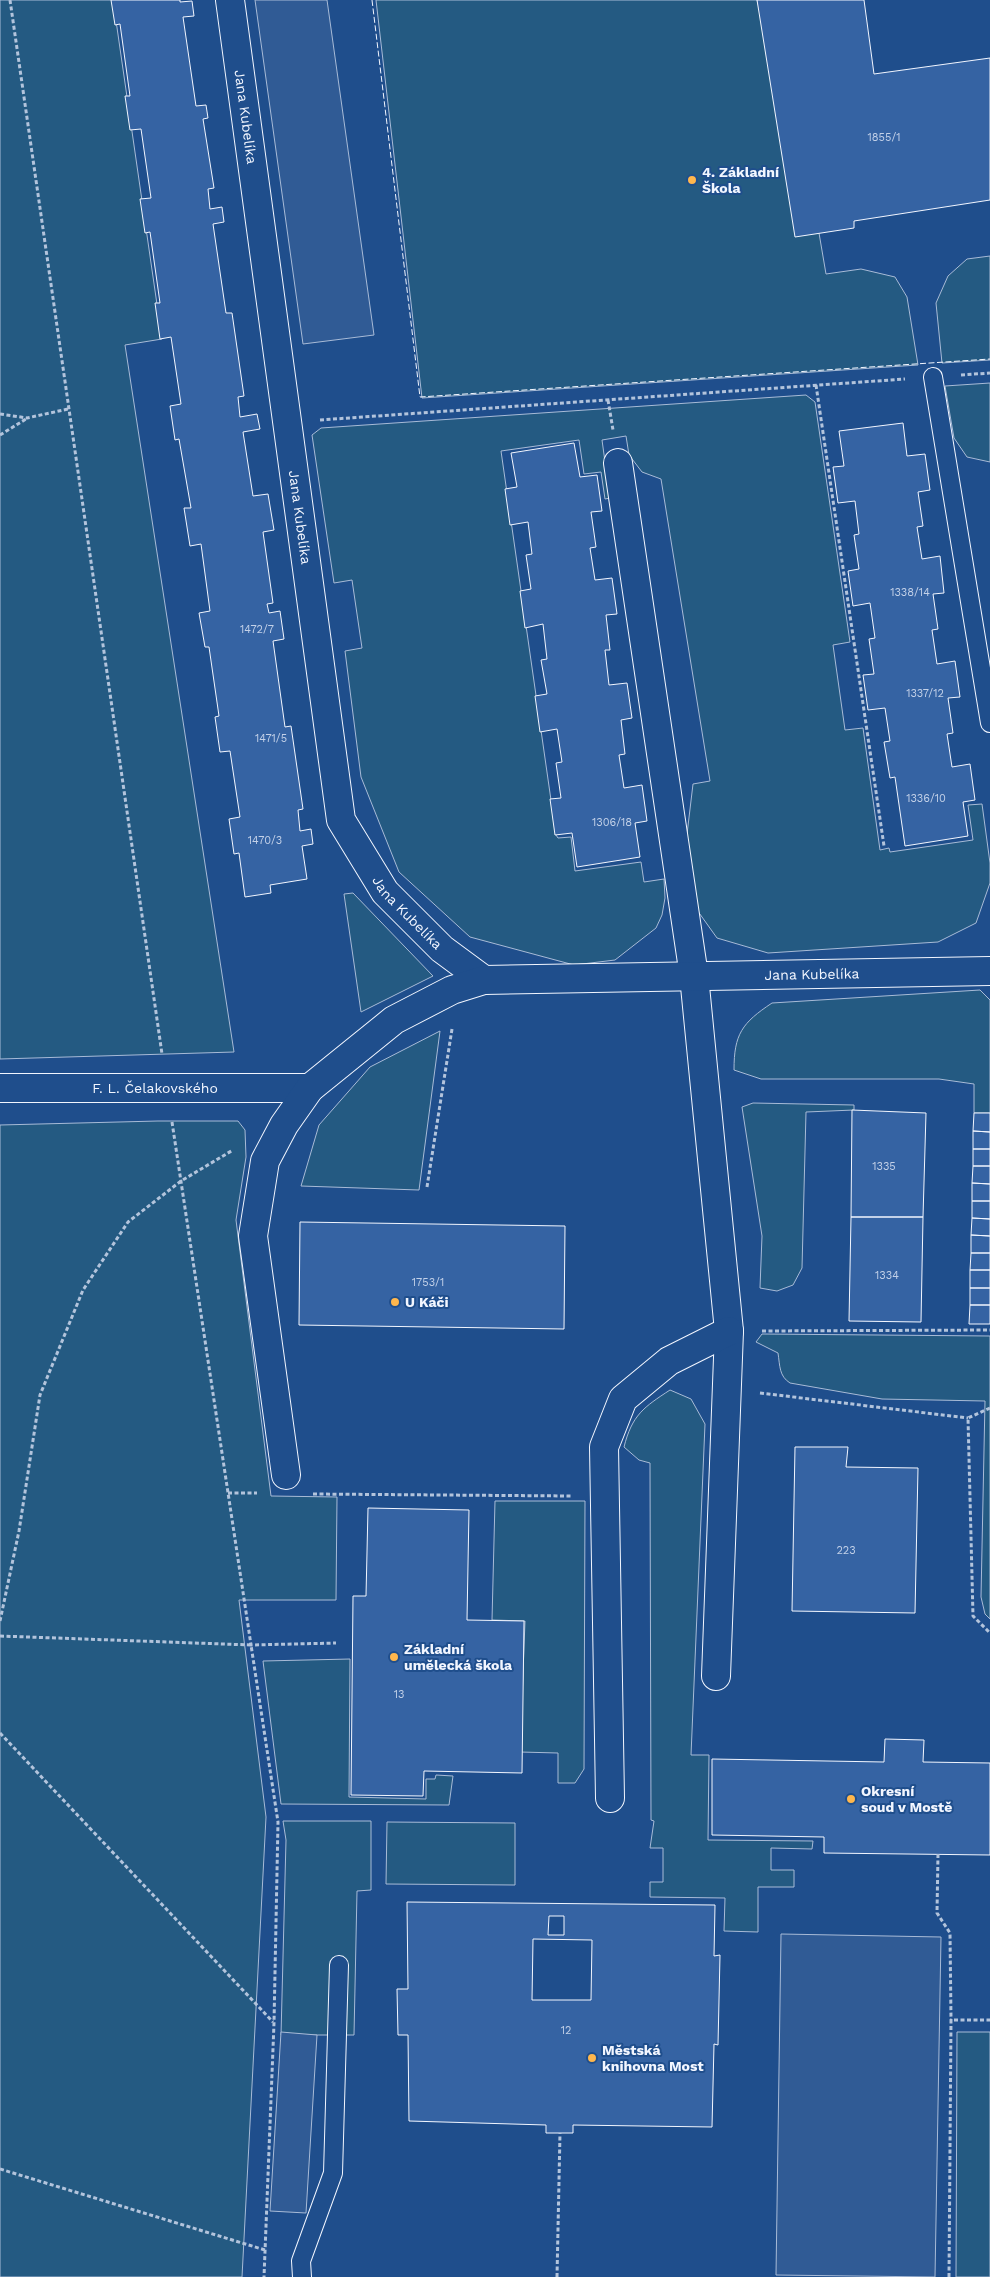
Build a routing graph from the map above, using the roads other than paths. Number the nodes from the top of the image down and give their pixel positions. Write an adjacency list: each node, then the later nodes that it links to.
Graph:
1 (230, 0): 7 (street, Jana Kubelíka)
2 (934, 377): 4 (lane)
3 (618, 462): 6 (street)
4 (990, 723)
5 (990, 971): 6 (street, Jana Kubelíka)
6 (694, 976): 7 (street, Jana Kubelíka); 10 (street)
7 (484, 980): 9 (street, Jana Kubelíka)
8 (0, 1088): 9 (street, F. L. Čelakovského)
9 (310, 1088): 11 (street, Jana Kubelíka)
10 (729, 1331): 12 (street); 13 (street)
11 (286, 1475)
12 (716, 1676)
13 (610, 1798)
14 (339, 1965): 15 (lane)
15 (302, 2277)

